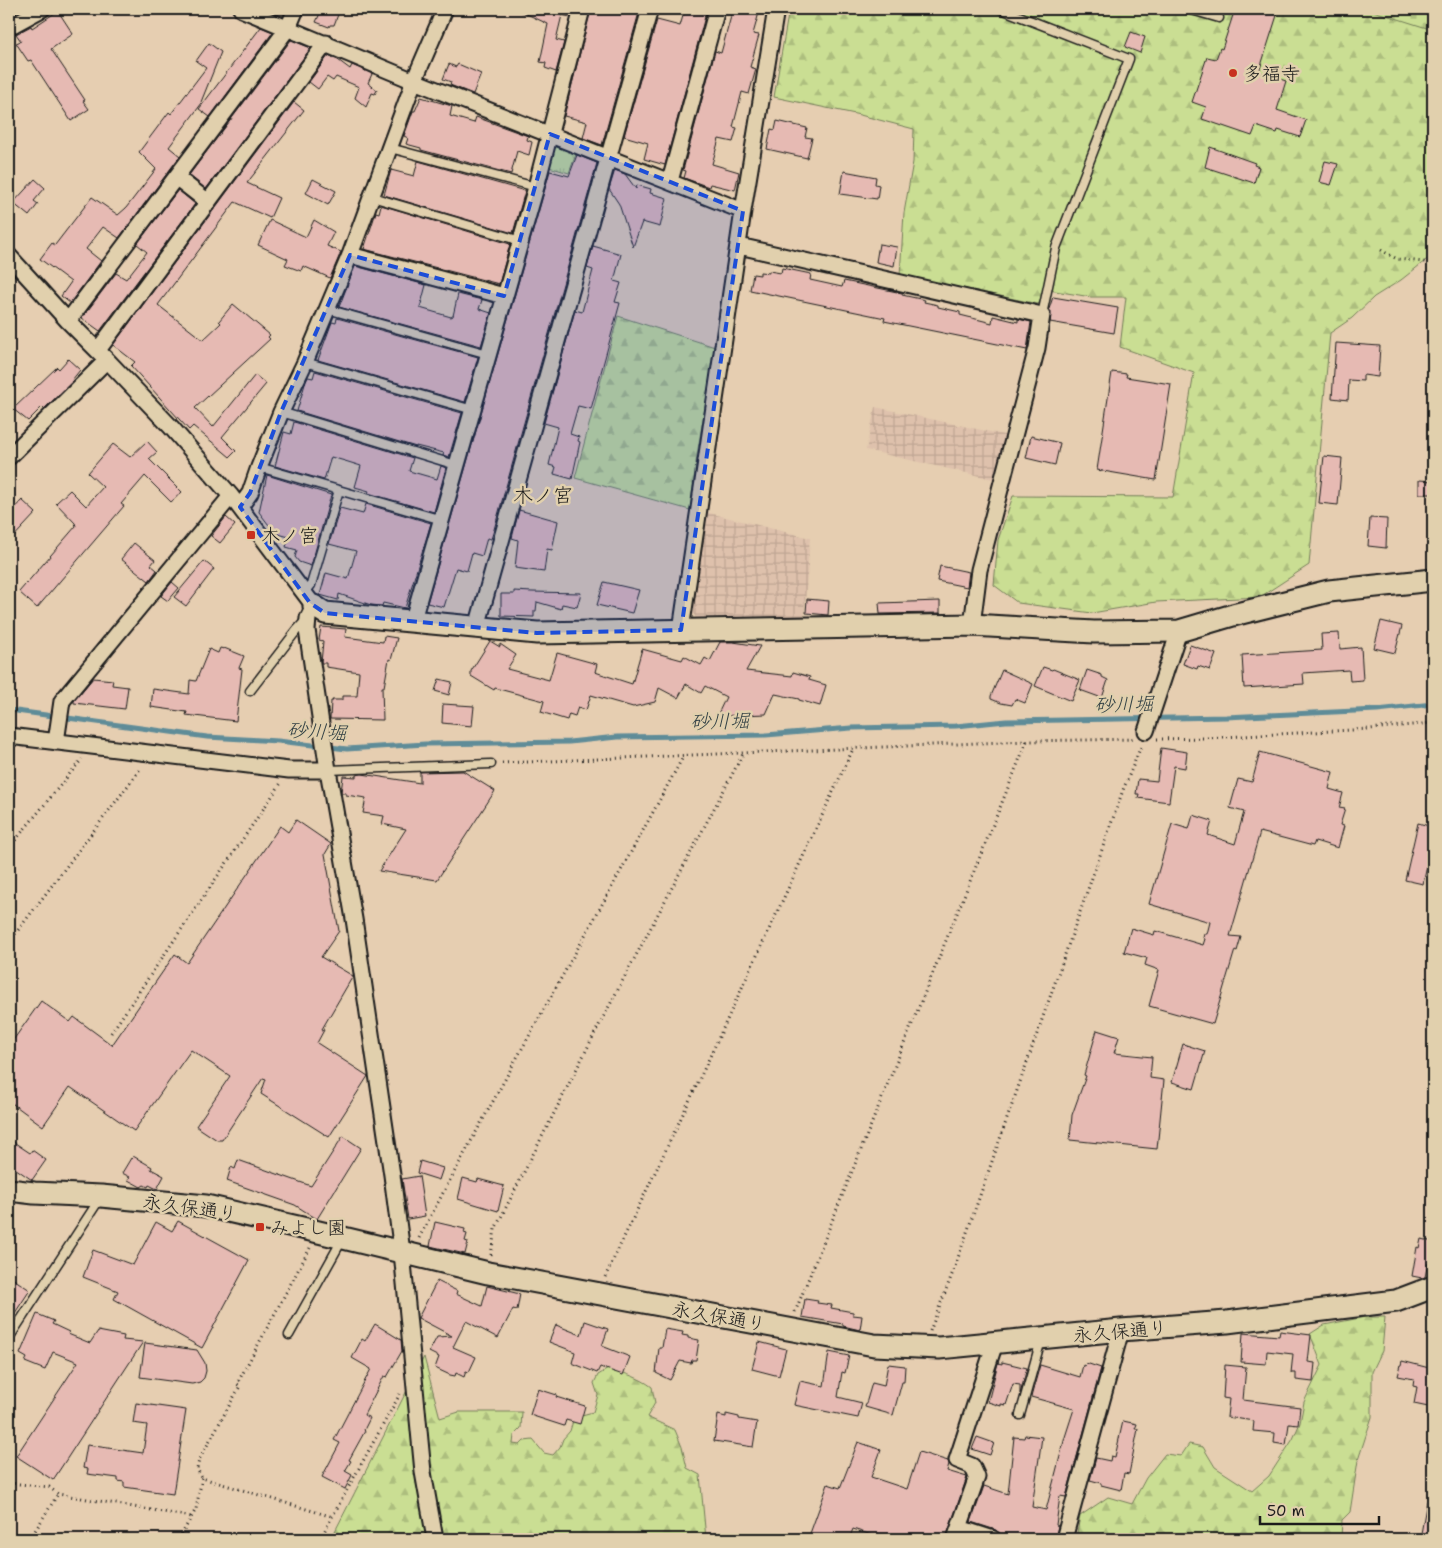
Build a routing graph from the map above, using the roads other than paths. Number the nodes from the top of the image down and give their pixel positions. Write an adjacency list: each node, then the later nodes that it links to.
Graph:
1 (42, 9): 12 (street)
2 (240, 9): 13 (street)
3 (296, 9): 13 (street)
4 (444, 9): 15 (street)
5 (582, 9): 16 (street)
6 (650, 9): 18 (street)
7 (717, 9): 20 (street)
8 (776, 9): 24 (street)
9 (1001, 9): 31 (lane)
10 (1188, 9): 11 (lane)
11 (1219, 18)
12 (9, 27)
13 (288, 28): 14 (street); 19 (street)
14 (326, 43): 15 (street); 23 (street)
15 (414, 81): 16 (street); 17 (street)
16 (550, 134): 18 (street); 21 (street)
17 (390, 148): 21 (lane); 22 (street)
18 (608, 157): 20 (street); 48 (street)
19 (176, 177): 23 (street); 32 (street)
20 (670, 182): 24 (street)
21 (536, 187): 25 (street)
22 (372, 197): 25 (lane); 27 (street)
23 (208, 202): 34 (street)
24 (743, 211): 26 (street)
25 (520, 241): 29 (street)
26 (739, 246): 31 (street); 49 (street)
27 (350, 255): 29 (street); 30 (street)
28 (9, 256): 32 (street)
29 (504, 296): 33 (street)
30 (327, 309): 33 (lane); 35 (street)
31 (1042, 315): 47 (street)
32 (68, 321): 34 (street)
33 (488, 354): 36 (street)
34 (102, 356): 38 (street); 42 (street)
35 (305, 362): 36 (lane); 37 (street)
36 (473, 410): 39 (street)
37 (281, 412): 39 (lane); 40 (street)
38 (9, 457)
39 (456, 465): 43 (street)
40 (259, 467): 41 (lane); 42 (street)
41 (338, 490): 43 (lane); 45 (lane)
42 (235, 502): 45 (street); 54 (street)
43 (442, 520): 46 (street)
44 (1433, 580): 50 (street)
45 (309, 606): 46 (street); 51 (lane); 56 (street)
46 (412, 623): 48 (street)
47 (972, 625): 49 (street); 50 (street)
48 (476, 628): 49 (street)
49 (681, 630)
50 (1179, 631): 52 (street)
51 (250, 692)
52 (1145, 735)
53 (9, 736): 54 (street)
54 (57, 739): 56 (street)
55 (491, 764): 56 (lane)
56 (327, 767): 60 (street)
57 (9, 1190): 58 (street, 永久保通り)
58 (102, 1196): 59 (street, 永久保通り); 64 (lane)
59 (343, 1238): 60 (street, 永久保通り); 63 (lane)
60 (406, 1253): 66 (street, 永久保通り); 69 (street)
61 (1433, 1287): 62 (street, 永久保通り)
62 (1121, 1330): 65 (street, 永久保通り); 71 (street)
63 (290, 1335)
64 (9, 1338)
65 (1041, 1339): 66 (street, 永久保通り); 67 (lane)
66 (995, 1343): 68 (street)
67 (1020, 1415)
68 (957, 1534): 70 (street)
69 (435, 1539)
70 (991, 1539)
71 (1064, 1539)

